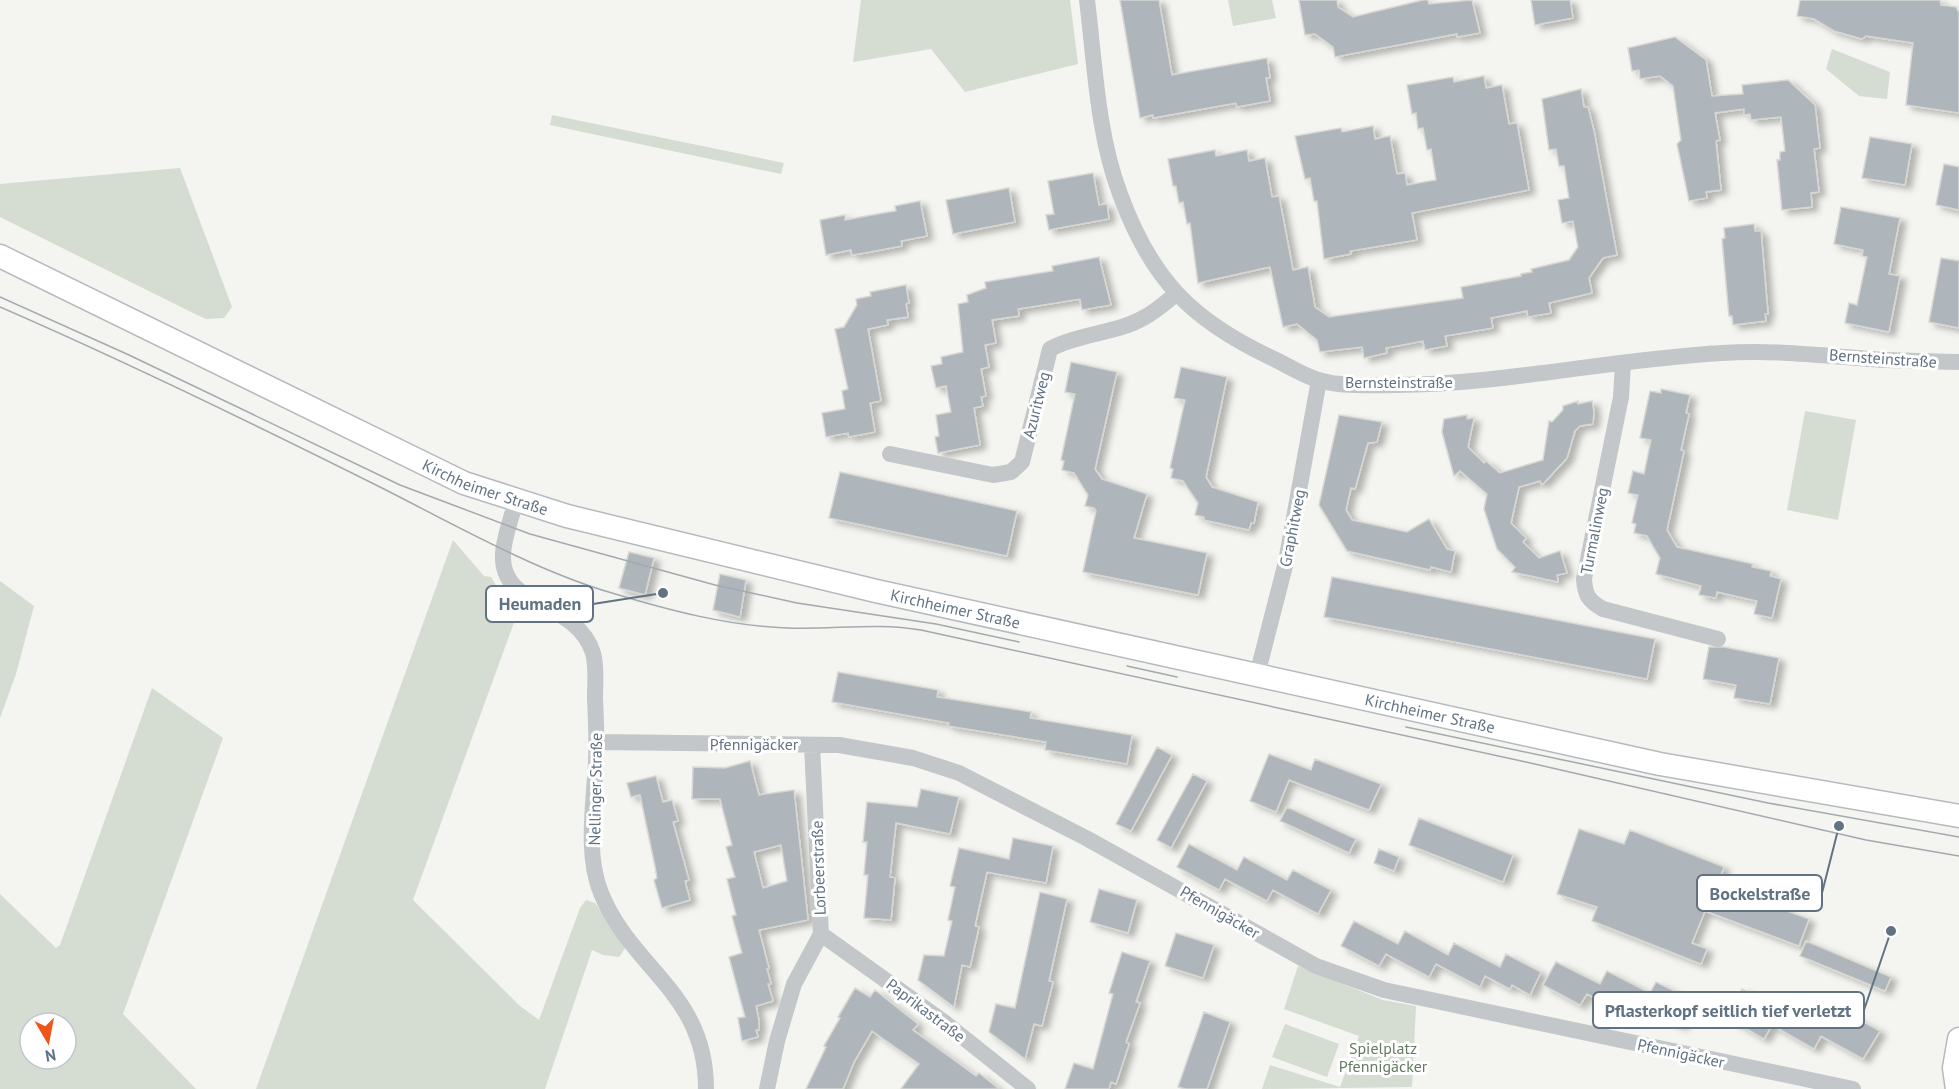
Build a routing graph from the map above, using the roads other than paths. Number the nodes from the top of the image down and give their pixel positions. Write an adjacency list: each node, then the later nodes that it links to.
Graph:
1 (1087, 0): 3 (street, Bernsteinstraße)
2 (0, 256): 8 (main road, Kirchheimer Straße)
3 (1176, 294): 6 (street, Bernsteinstraße); 7 (street, Azuritweg)
4 (1959, 362): 5 (street, Bernsteinstraße)
5 (1623, 363): 6 (street, Bernsteinstraße); 9 (street, Turmalinweg)
6 (1319, 380): 10 (street, Graphitweg)
7 (890, 454)
8 (516, 501): 10 (main road, Kirchheimer Straße); 11 (street, Nellinger Straße)
9 (1718, 639)
10 (1257, 675): 13 (main road, Kirchheimer Straße)
11 (597, 742): 12 (street, Pfennigäcker); 16 (street, Nellinger Straße)
12 (812, 745): 14 (street, Lorbeerstraße); 19 (street, Pfennigäcker)
13 (1959, 816)
14 (821, 934): 17 (street, Lorbeerstraße); 18 (street, Paprikastraße)
15 (1959, 1039): 20 (main road)
16 (706, 1089)
17 (767, 1089)
18 (1028, 1089)
19 (1853, 1089)
20 (1957, 1089)

